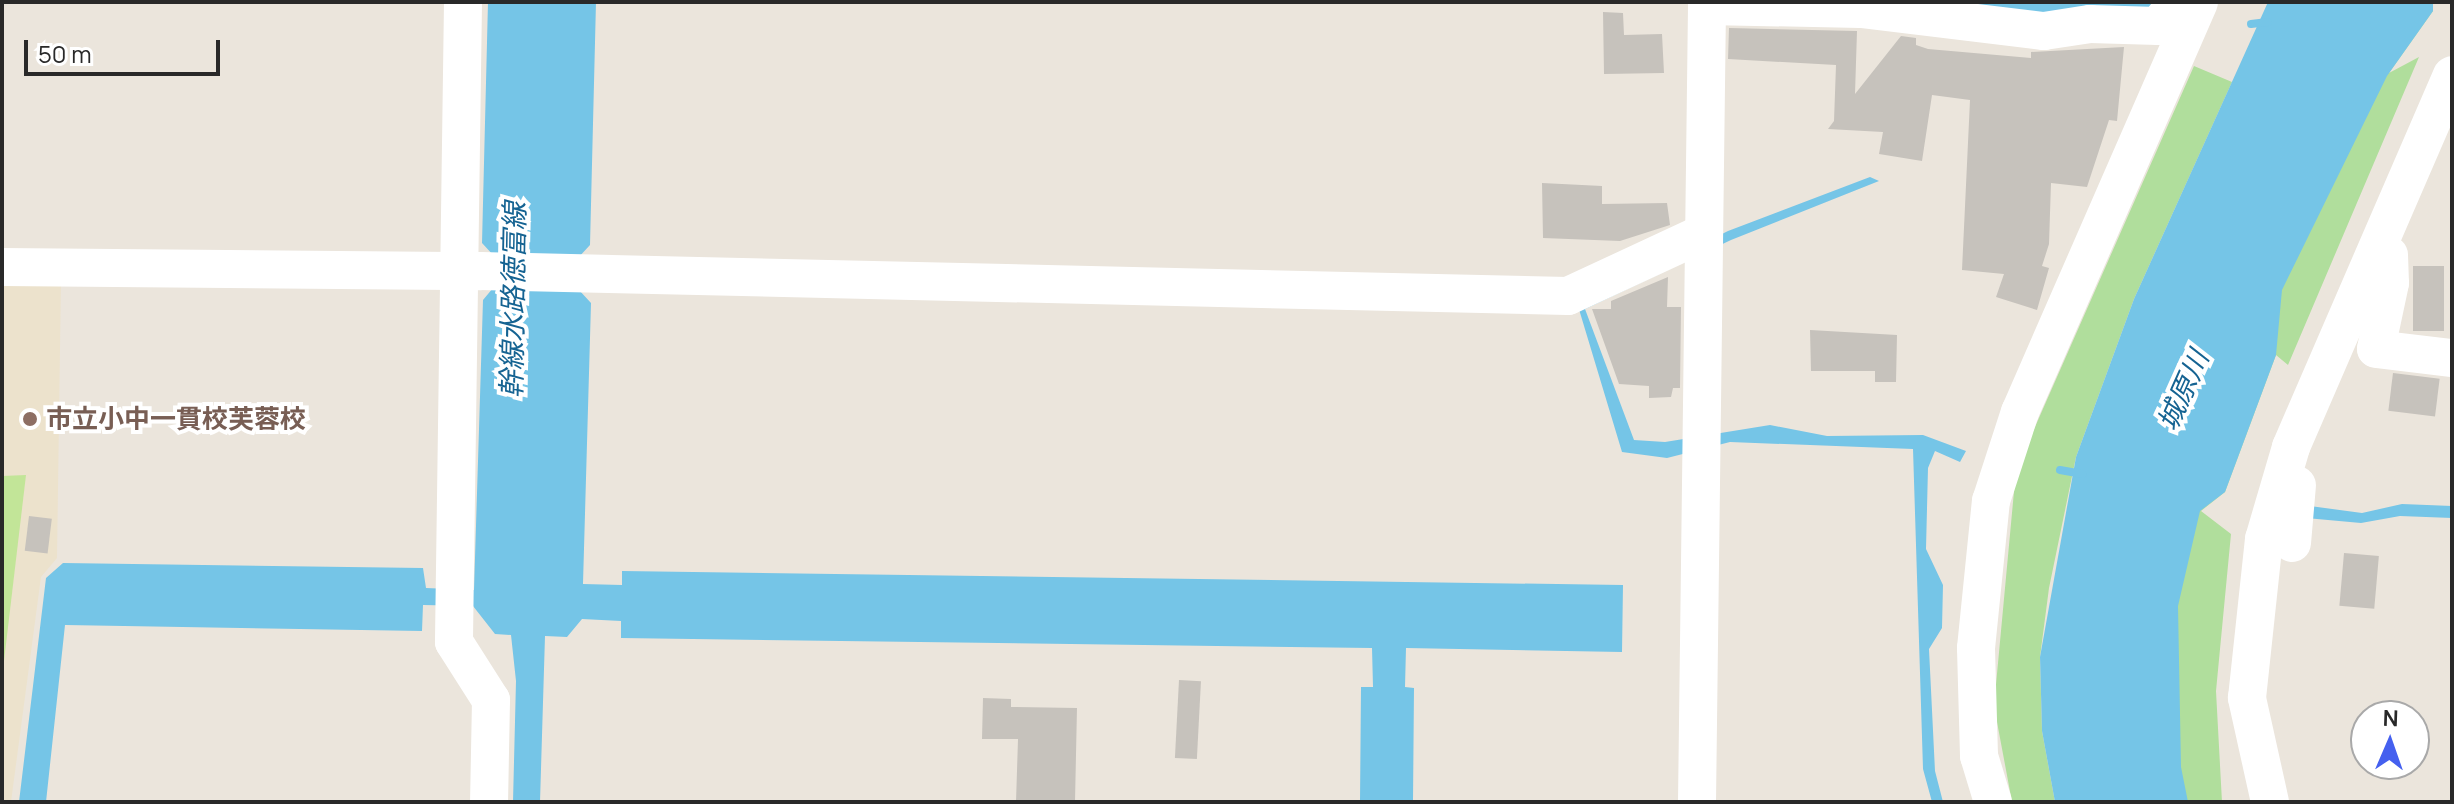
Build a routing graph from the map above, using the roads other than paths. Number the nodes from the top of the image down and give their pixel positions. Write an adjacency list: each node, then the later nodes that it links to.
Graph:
1 (463, 2): 11 (street)
2 (2177, 2): 4 (street)
3 (2199, 2): 17 (street)
4 (1707, 4): 9 (street)
5 (2452, 75): 8 (street)
6 (2452, 114): 7 (street)
7 (2452, 150)
8 (2388, 229): 12 (street); 13 (street)
9 (1704, 243): 11 (street); 16 (street)
10 (2, 267): 11 (street)
11 (470, 271): 15 (street)
12 (2452, 358)
13 (2291, 447): 14 (street); 18 (street)
14 (2292, 543)
15 (489, 802)
16 (1697, 802)
17 (1993, 802)
18 (2270, 802)

